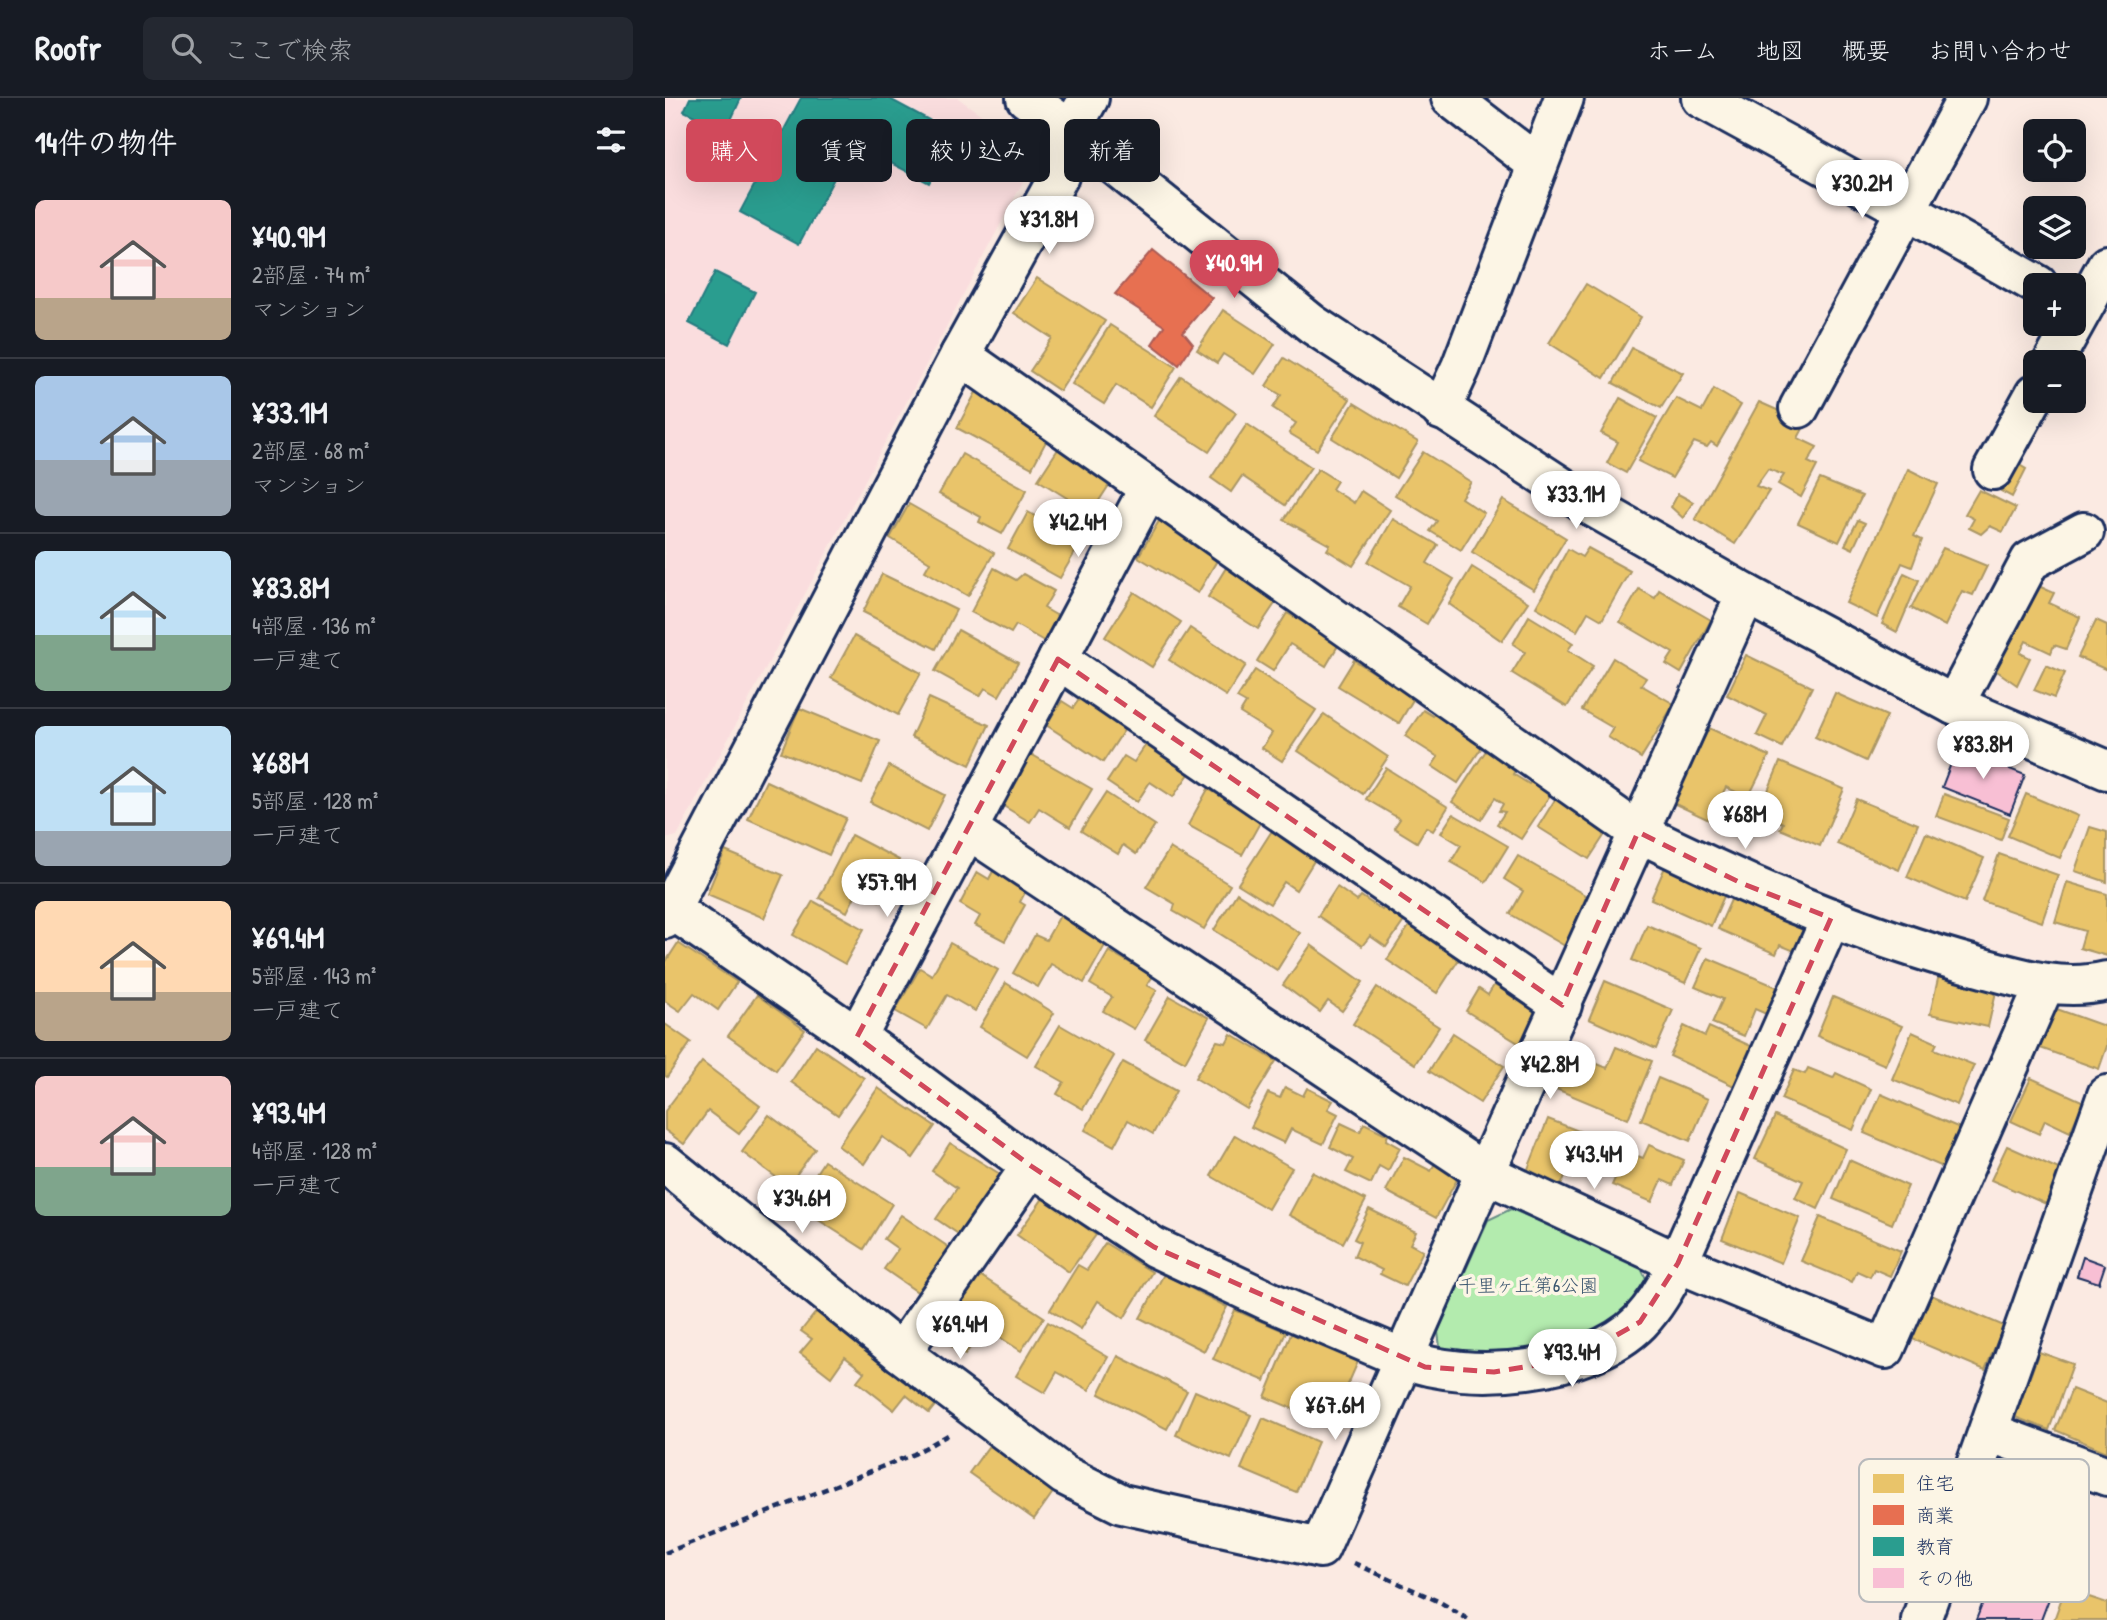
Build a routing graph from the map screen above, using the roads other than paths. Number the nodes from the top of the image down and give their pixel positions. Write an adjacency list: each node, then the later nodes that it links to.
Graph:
1 (1026, 98): 6 (street)
2 (1451, 98): 7 (street)
3 (1564, 98): 7 (street)
4 (1700, 98): 8 (street)
5 (1967, 98): 8 (street)
6 (1080, 114): 13 (street); 15 (street)
7 (1538, 165): 15 (street)
8 (1906, 210): 10 (street); 14 (street)
9 (2107, 265): 11 (street)
10 (2023, 276)
11 (2088, 314): 12 (street)
12 (2062, 350)
13 (960, 355): 18 (street); 26 (street)
14 (1799, 408)
15 (1441, 410): 20 (street)
16 (2024, 413): 17 (street)
17 (1993, 470)
18 (1149, 488): 21 (street); 25 (street)
19 (2084, 532): 22 (street)
20 (1746, 594): 22 (street); 25 (street)
21 (1058, 659): 24 (street); 30 (street)
22 (1954, 705): 23 (street)
23 (2107, 770)
24 (969, 830): 31 (street); 35 (street)
25 (1638, 832): 27 (street); 30 (street)
26 (667, 911): 31 (street)
27 (1831, 918): 29 (street); 36 (street)
28 (2107, 981): 29 (street)
29 (2045, 984): 36 (street)
30 (1562, 1004): 35 (street)
31 (857, 1037): 34 (street)
32 (2107, 1095): 39 (street)
33 (665, 1163): 37 (street)
34 (1031, 1167): 37 (street); 38 (street)
35 (1485, 1173): 36 (street); 38 (street)
36 (1678, 1263): 38 (street)
37 (901, 1353): 38 (street)
38 (1405, 1359)
39 (1989, 1432): 40 (street); 41 (street)
40 (1979, 1459)
41 (2061, 1459)
42 (2089, 1469): 43 (street)
43 (2107, 1476)
44 (1928, 1602): 45 (street)
45 (1921, 1620)

